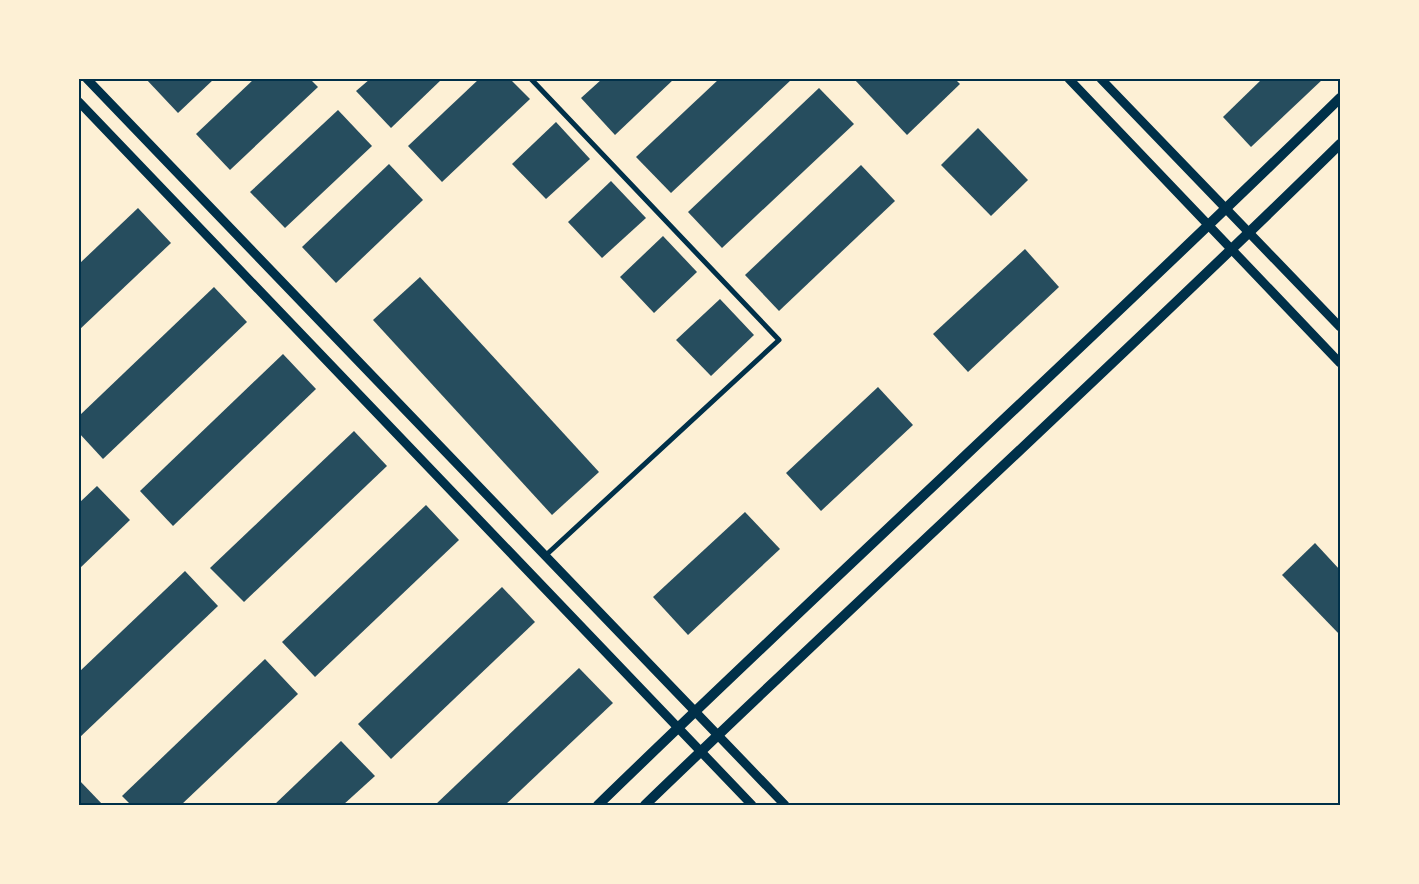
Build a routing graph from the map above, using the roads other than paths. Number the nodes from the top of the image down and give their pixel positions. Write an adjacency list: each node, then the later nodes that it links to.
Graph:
1 (87, 79): 14 (street)
2 (532, 79): 14 (street)
3 (1069, 79): 9 (street)
4 (1101, 79): 8 (street)
5 (1340, 98): 8 (main road)
6 (79, 102): 16 (street)
7 (1340, 144): 10 (main road)
8 (1227, 209): 9 (main road); 10 (street)
9 (1209, 225): 11 (street); 15 (main road)
10 (1250, 233): 11 (main road); 12 (street)
11 (1232, 249): 13 (street); 17 (main road)
12 (1340, 327)
13 (1340, 363)
14 (545, 556): 15 (street)
15 (694, 712): 16 (main road); 17 (street)
16 (677, 728): 18 (street); 19 (main road)
17 (717, 735): 18 (main road); 22 (street)
18 (700, 752): 20 (main road); 21 (street)
19 (598, 805)
20 (645, 805)
21 (752, 805)
22 (785, 805)

